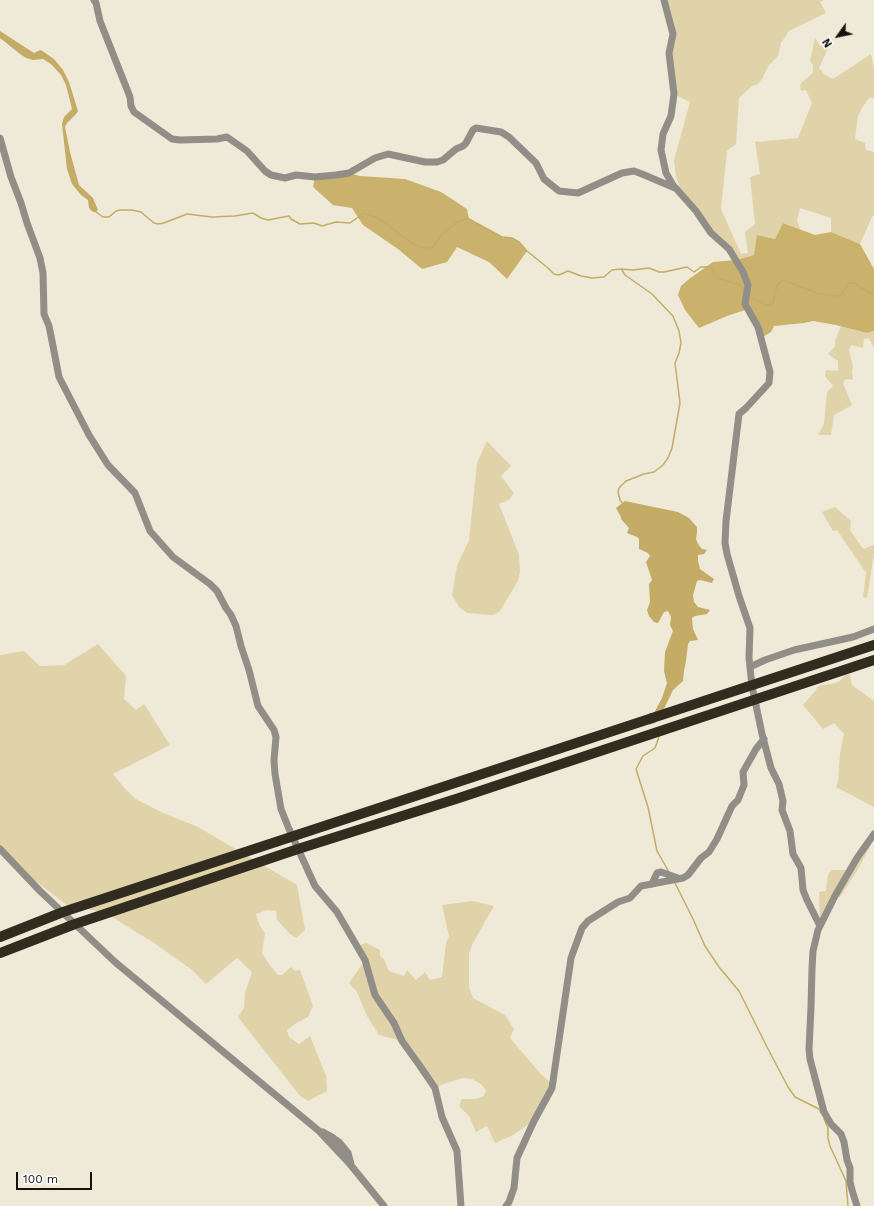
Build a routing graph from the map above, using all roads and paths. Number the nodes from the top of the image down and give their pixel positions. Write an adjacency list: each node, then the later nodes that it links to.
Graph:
1 (94, 0): 4 (street)
2 (664, 0): 4 (street)
3 (0, 138): 13 (street)
4 (678, 190): 8 (street)
5 (874, 628): 8 (street)
6 (874, 646): 9 (highway)
7 (874, 660): 10 (highway)
8 (750, 667): 9 (street)
9 (752, 686): 10 (street); 13 (highway)
10 (755, 700): 11 (street); 15 (highway)
11 (764, 739): 18 (street); 23 (street)
12 (874, 834): 18 (street)
13 (293, 837): 15 (street); 16 (highway)
14 (0, 849): 16 (street)
15 (298, 849): 17 (highway); 22 (street)
16 (62, 912): 17 (street); 19 (highway)
17 (75, 924): 20 (highway); 21 (street)
18 (820, 926): 24 (street)
19 (0, 937)
20 (0, 953)
21 (384, 1206)
22 (461, 1206)
23 (506, 1206)
24 (857, 1206)

